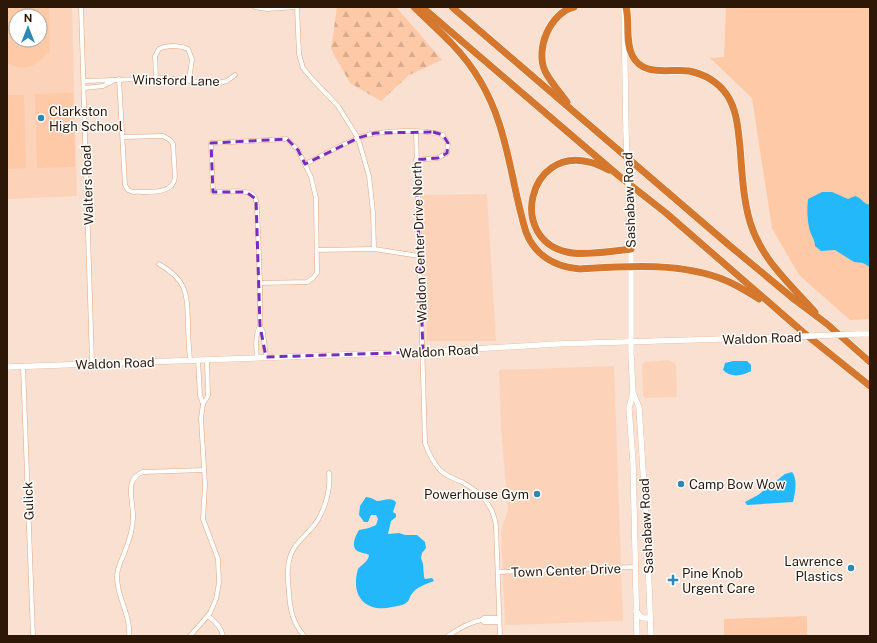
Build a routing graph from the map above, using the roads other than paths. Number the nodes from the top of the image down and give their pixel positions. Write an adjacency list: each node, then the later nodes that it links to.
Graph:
1 (81, 7): 11 (street, Walters Road)
2 (255, 7): 3 (street)
3 (297, 7): 18 (street)
4 (414, 7): 27 (highway)
5 (422, 7): 21 (highway)
6 (452, 7): 15 (highway)
7 (574, 7): 15 (highway)
8 (625, 7): 24 (main road, Sashabaw Road, bridge); 29 (highway)
9 (235, 74): 13 (street, Winsford Lane)
10 (156, 78): 12 (street, Winsford Lane); 13 (street, Winsford Lane); 13 (street)
11 (84, 80): 12 (street, Winsford Lane); 14 (street, Walters Road)
12 (117, 80): 14 (street, Winsford Lane); 17 (street)
13 (189, 80)
14 (84, 88): 41 (street, Walters Road)
15 (582, 118): 29 (highway)
16 (416, 132): 18 (street); 19 (street, Waldon Center Drive North); 19 (street)
17 (123, 137): 17 (street)
18 (358, 138): 20 (street); 22 (street)
19 (416, 160): 25 (street, Waldon Center Drive North)
20 (305, 164): 23 (street); 28 (street)
21 (619, 176): 24 (highway); 31 (highway)
22 (374, 249): 23 (street); 25 (street)
23 (317, 250): 28 (street)
24 (631, 250): 27 (main road, Sashabaw Road)
25 (419, 256): 34 (street, Waldon Center Drive North)
26 (159, 264): 37 (street)
27 (631, 268): 31 (highway); 33 (main road, Sashabaw Road)
28 (260, 283): 30 (street)
29 (827, 324): 40 (highway)
30 (260, 326): 35 (street); 36 (street)
31 (799, 329): 44 (highway)
32 (870, 334): 33 (main road, Waldon Road, bridge)
33 (631, 342): 34 (main road, Waldon Road); 45 (main road, Sashabaw Road)
34 (423, 352): 36 (main road, Waldon Road); 54 (street, Waldon Center Drive North)
35 (257, 358): 36 (main road, Waldon Road); 39 (main road, Waldon Road)
36 (266, 358)
37 (190, 360): 38 (main road, Waldon Road); 41 (main road, Waldon Road)
38 (198, 360): 39 (main road, Waldon Road); 46 (street)
39 (207, 360): 46 (street)
40 (870, 362)
41 (92, 363): 42 (main road, Waldon Road)
42 (23, 366): 43 (main road, Waldon Road); 59 (street, Gulick)
43 (7, 367)
44 (870, 386)
45 (633, 393): 47 (main road, Sashabaw Road); 48 (main road, Sashabaw Road)
46 (203, 404): 49 (street)
47 (641, 429): 48 (main road); 52 (main road, Sashabaw Road)
48 (630, 430): 51 (main road, Sashabaw Road)
49 (204, 470): 56 (street); 60 (street)
50 (329, 473): 63 (street)
51 (634, 503): 52 (main road); 53 (main road, Sashabaw Road)
52 (646, 505): 57 (main road, Sashabaw Road)
53 (635, 567): 54 (street, Town Center Drive); 55 (main road, Sashabaw Road)
54 (498, 572): 58 (street, Waldon Center Drive North)
55 (636, 611): 57 (main road); 66 (main road, Sashabaw Road)
56 (208, 616): 61 (street); 62 (street)
57 (650, 618): 67 (main road, Sashabaw Road)
58 (499, 620): 64 (street); 65 (street, Waldon Center Drive North)
59 (33, 636)
60 (129, 636)
61 (190, 636)
62 (224, 636)
63 (304, 636)
64 (448, 636)
65 (500, 636)
66 (637, 636)
67 (651, 636)

